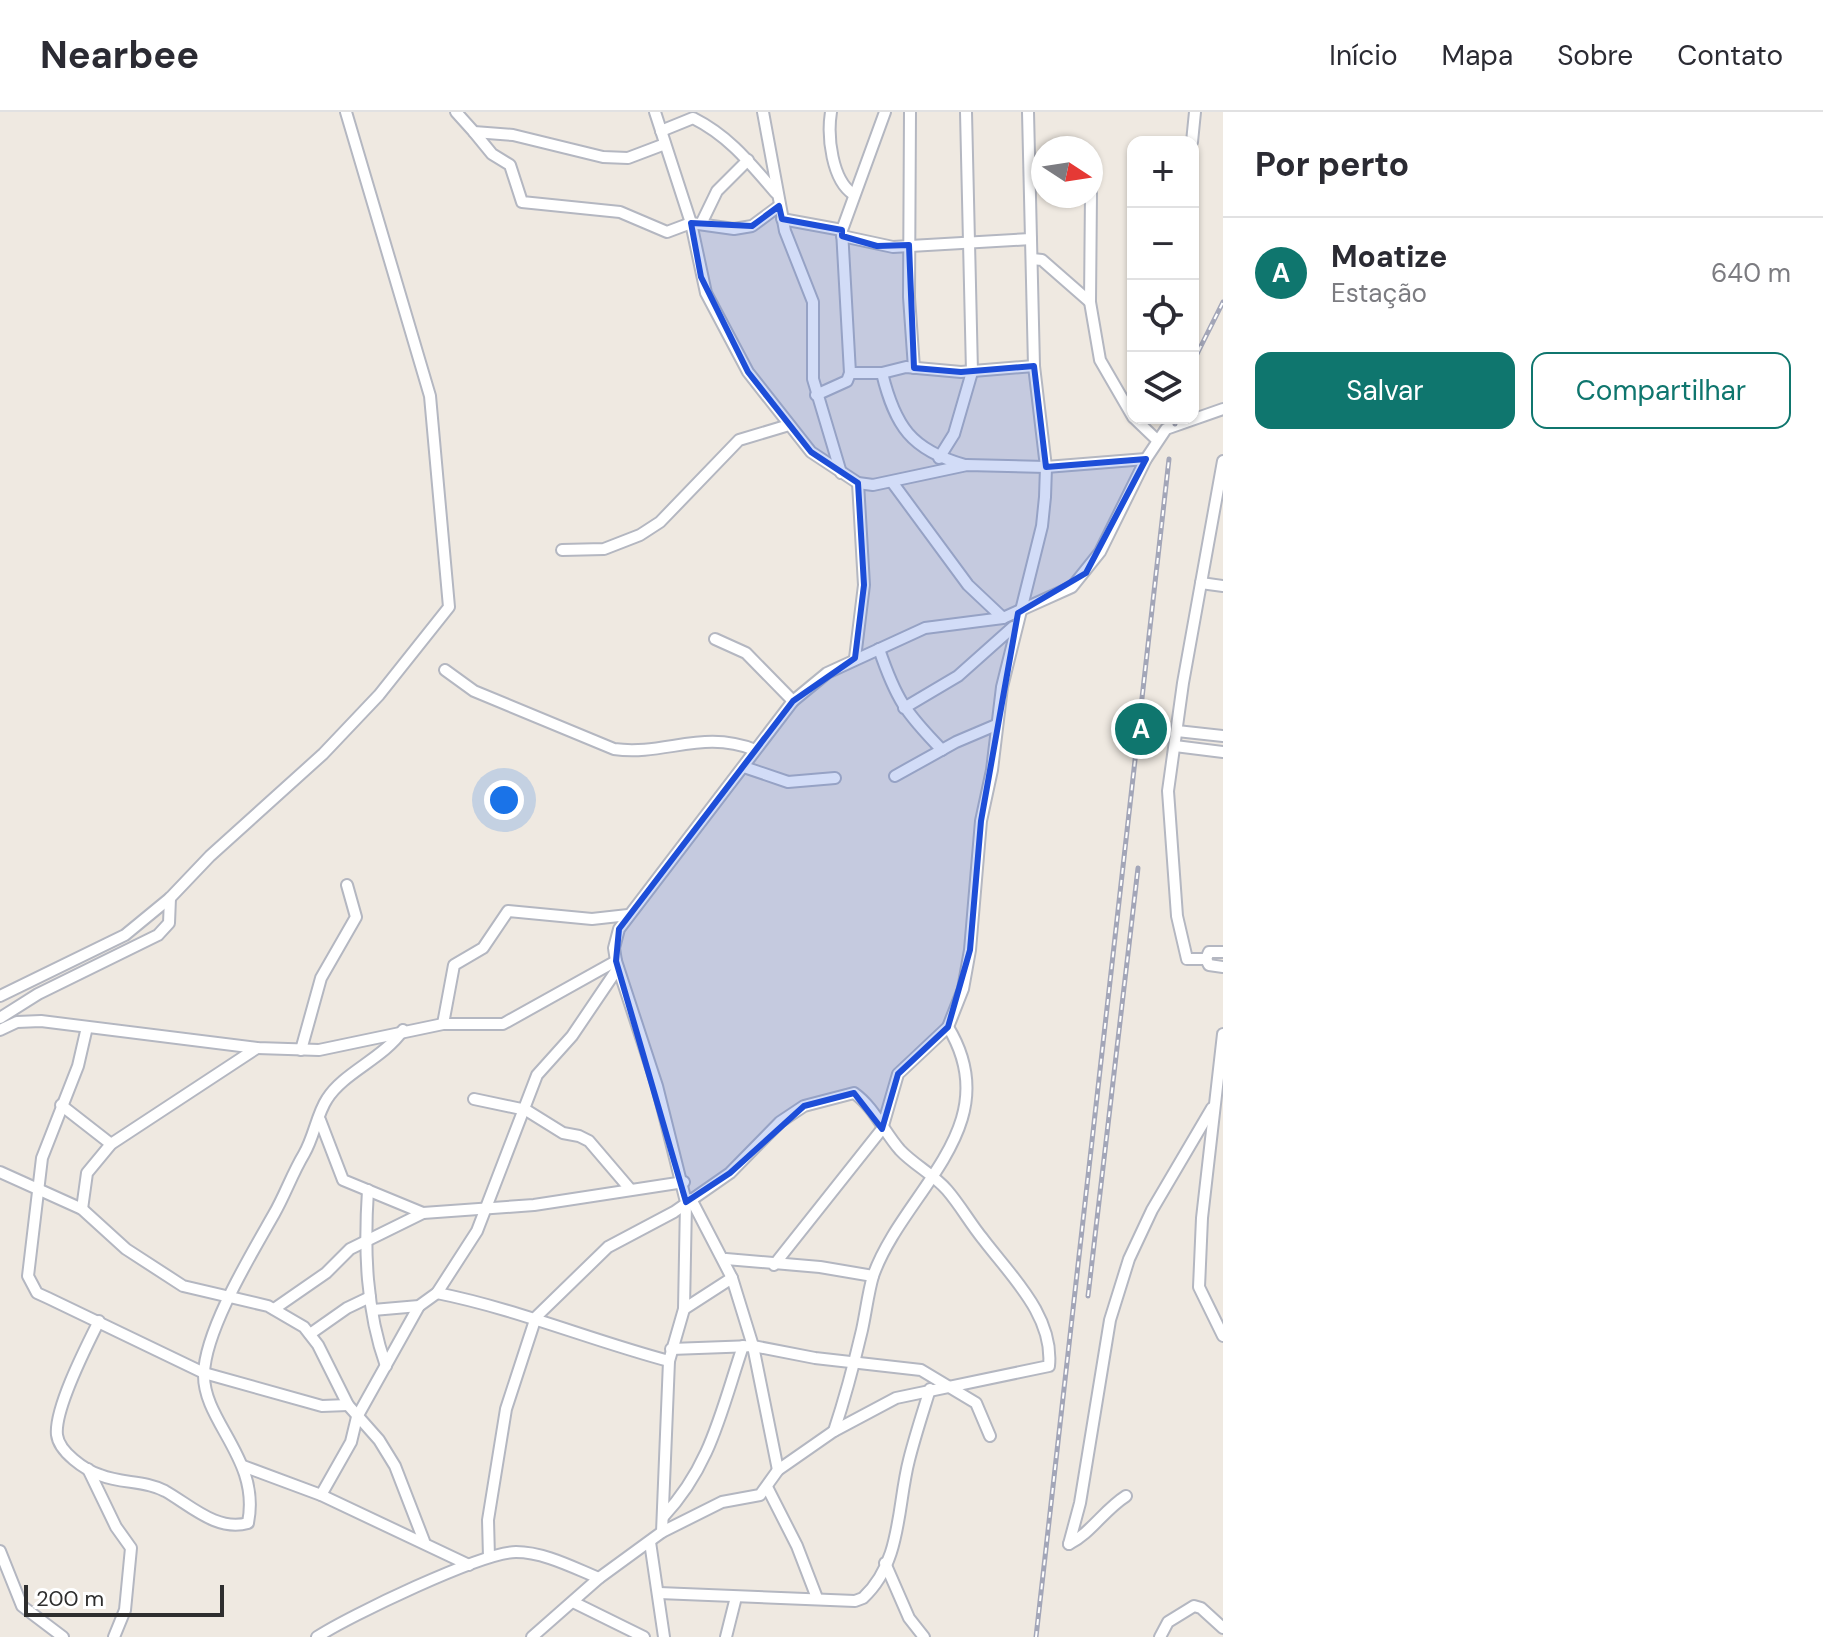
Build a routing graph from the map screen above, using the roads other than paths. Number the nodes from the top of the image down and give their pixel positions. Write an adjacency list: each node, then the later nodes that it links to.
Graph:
1 (346, 112): 76 (street)
2 (456, 112): 15 (street)
3 (655, 112): 14 (street)
4 (763, 112): 13 (street)
5 (769, 112): 13 (street)
6 (831, 112): 20 (street)
7 (885, 112): 20 (street)
8 (910, 112): 29 (street)
9 (966, 112): 28 (street)
10 (1028, 112): 19 (street)
11 (1195, 112): 16 (street)
12 (691, 115): 14 (street); 18 (street)
13 (767, 126): 21 (street)
14 (661, 131): 17 (street)
15 (474, 132): 17 (street); 25 (street)
16 (1193, 136)
17 (665, 144): 25 (street)
18 (748, 160): 21 (street); 25 (street)
19 (1030, 186): 27 (street)
20 (853, 194): 26 (street)
21 (777, 195): 22 (street)
22 (779, 206): 24 (street); 25 (street)
23 (1091, 208): 31 (street)
24 (782, 219): 26 (street); 37 (street)
25 (696, 223): 43 (street)
26 (842, 233): 29 (street); 35 (street)
27 (1031, 239): 28 (street); 30 (street)
28 (969, 241): 29 (street); 34 (street)
29 (909, 245): 33 (street)
30 (1032, 259): 31 (street); 32 (street)
31 (1090, 302): 38 (street)
32 (1034, 366): 34 (street); 49 (street)
33 (914, 368): 34 (street); 36 (street)
34 (972, 372): 45 (street)
35 (850, 373): 36 (street); 37 (street)
36 (882, 373): 45 (street)
37 (816, 395): 50 (street)
38 (1127, 407)
39 (1223, 409): 40 (street)
40 (1199, 415)
41 (1140, 424): 44 (street)
42 (1166, 424): 44 (street)
43 (789, 425): 50 (street); 53 (street)
44 (1157, 440): 46 (street)
45 (939, 458): 48 (street)
46 (1146, 459): 49 (street); 56 (street)
47 (1223, 461): 54 (street)
48 (967, 465): 49 (street); 51 (street)
49 (1046, 467): 56 (street)
50 (841, 473): 52 (street)
51 (892, 482): 52 (street); 57 (street)
52 (858, 483): 61 (street)
53 (562, 550)
54 (1201, 583): 55 (street); 66 (street)
55 (1223, 586)
56 (1018, 613): 57 (street); 58 (street)
57 (1003, 618): 60 (street)
58 (1015, 626): 64 (street); 65 (street)
59 (715, 639): 63 (street)
60 (879, 649): 61 (street); 64 (street)
61 (855, 658): 63 (street)
62 (445, 670): 69 (street)
63 (793, 701): 69 (street)
64 (904, 708): 70 (street)
65 (996, 725): 70 (street); 86 (street)
66 (1177, 731): 67 (street); 68 (street)
67 (1223, 736)
68 (1175, 746): 71 (street); 79 (street)
69 (755, 750): 72 (street)
70 (942, 750): 73 (street)
71 (1223, 752)
72 (744, 767): 74 (street); 77 (street)
73 (895, 776)
74 (835, 778)
75 (347, 885): 91 (street)
76 (170, 898): 82 (street); 83 (street)
77 (630, 914): 80 (street); 84 (street)
78 (1223, 952): 79 (street)
79 (1206, 959): 81 (street)
80 (617, 964): 84 (street); 95 (street); 101 (street)
81 (1223, 967)
82 (0, 996)
83 (0, 1018)
84 (443, 1024): 88 (street)
85 (87, 1027): 87 (street); 90 (street); 93 (street)
86 (948, 1027): 97 (street); 100 (street)
87 (0, 1030)
88 (403, 1030): 91 (street); 96 (street)
89 (1223, 1034): 94 (street)
90 (257, 1048): 91 (street); 98 (street)
91 (301, 1050)
92 (474, 1099): 95 (street)
93 (61, 1105): 98 (street); 103 (street)
94 (1212, 1108): 124 (street); 141 (street)
95 (526, 1110): 102 (street); 106 (street)
96 (320, 1120): 104 (street); 115 (street)
97 (882, 1129): 100 (street); 105 (street); 111 (street)
98 (111, 1144): 107 (street)
99 (0, 1172): 103 (street)
100 (933, 1176): 112 (street); 130 (street)
101 (684, 1182): 102 (street); 105 (street)
102 (630, 1189): 106 (street)
103 (37, 1190): 107 (street); 122 (street)
104 (368, 1190): 108 (street); 109 (street)
105 (689, 1200): 110 (street); 119 (street); 121 (street)
106 (487, 1206): 108 (street); 114 (street)
107 (82, 1209): 115 (street)
108 (423, 1213): 109 (street)
109 (365, 1240): 116 (street); 118 (street)
110 (726, 1259): 111 (street); 113 (street)
111 (774, 1265): 112 (street)
112 (873, 1276): 127 (street)
113 (732, 1278): 119 (street); 125 (street)
114 (437, 1293): 117 (street); 121 (street)
115 (231, 1297): 118 (street); 129 (street)
116 (370, 1297): 120 (street); 123 (street)
117 (419, 1306): 120 (street); 128 (street)
118 (274, 1309): 123 (street)
119 (684, 1309): 126 (street)
120 (373, 1310): 128 (street)
121 (536, 1317): 126 (street); 147 (street)
122 (99, 1321): 129 (street); 137 (street)
123 (310, 1334): 132 (street)
124 (1223, 1336)
125 (748, 1346): 126 (street); 127 (street); 138 (street); 142 (street)
126 (670, 1355): 142 (street)
127 (853, 1363): 130 (street); 134 (street)
128 (386, 1366): 133 (street)
129 (204, 1373): 132 (street); 136 (street)
130 (948, 1387): 131 (street); 135 (street)
131 (930, 1389): 134 (street); 148 (street)
132 (348, 1405): 133 (street)
133 (357, 1417): 140 (street); 144 (street)
134 (834, 1431): 138 (street)
135 (990, 1436)
136 (243, 1466): 137 (street); 140 (street)
137 (88, 1469): 157 (street)
138 (778, 1470): 139 (street)
139 (767, 1487): 143 (street); 153 (street)
140 (321, 1495): 144 (street)
141 (1126, 1496)
142 (663, 1517): 143 (street)
143 (662, 1532): 145 (street)
144 (424, 1541): 149 (street)
145 (650, 1542): 150 (street); 151 (street)
146 (0, 1551): 156 (street)
147 (489, 1557): 149 (street); 150 (street)
148 (885, 1563): 153 (street); 163 (street)
149 (469, 1565): 158 (street)
150 (599, 1578): 154 (street)
151 (659, 1593): 152 (street); 161 (street)
152 (736, 1597): 153 (street); 162 (street)
153 (817, 1598)
154 (573, 1602): 159 (street); 160 (street)
155 (1223, 1628): 164 (street)
156 (57, 1636)
157 (114, 1637)
158 (317, 1637)
159 (532, 1637)
160 (644, 1637)
161 (664, 1637)
162 (726, 1637)
163 (924, 1637)
164 (1160, 1637)

